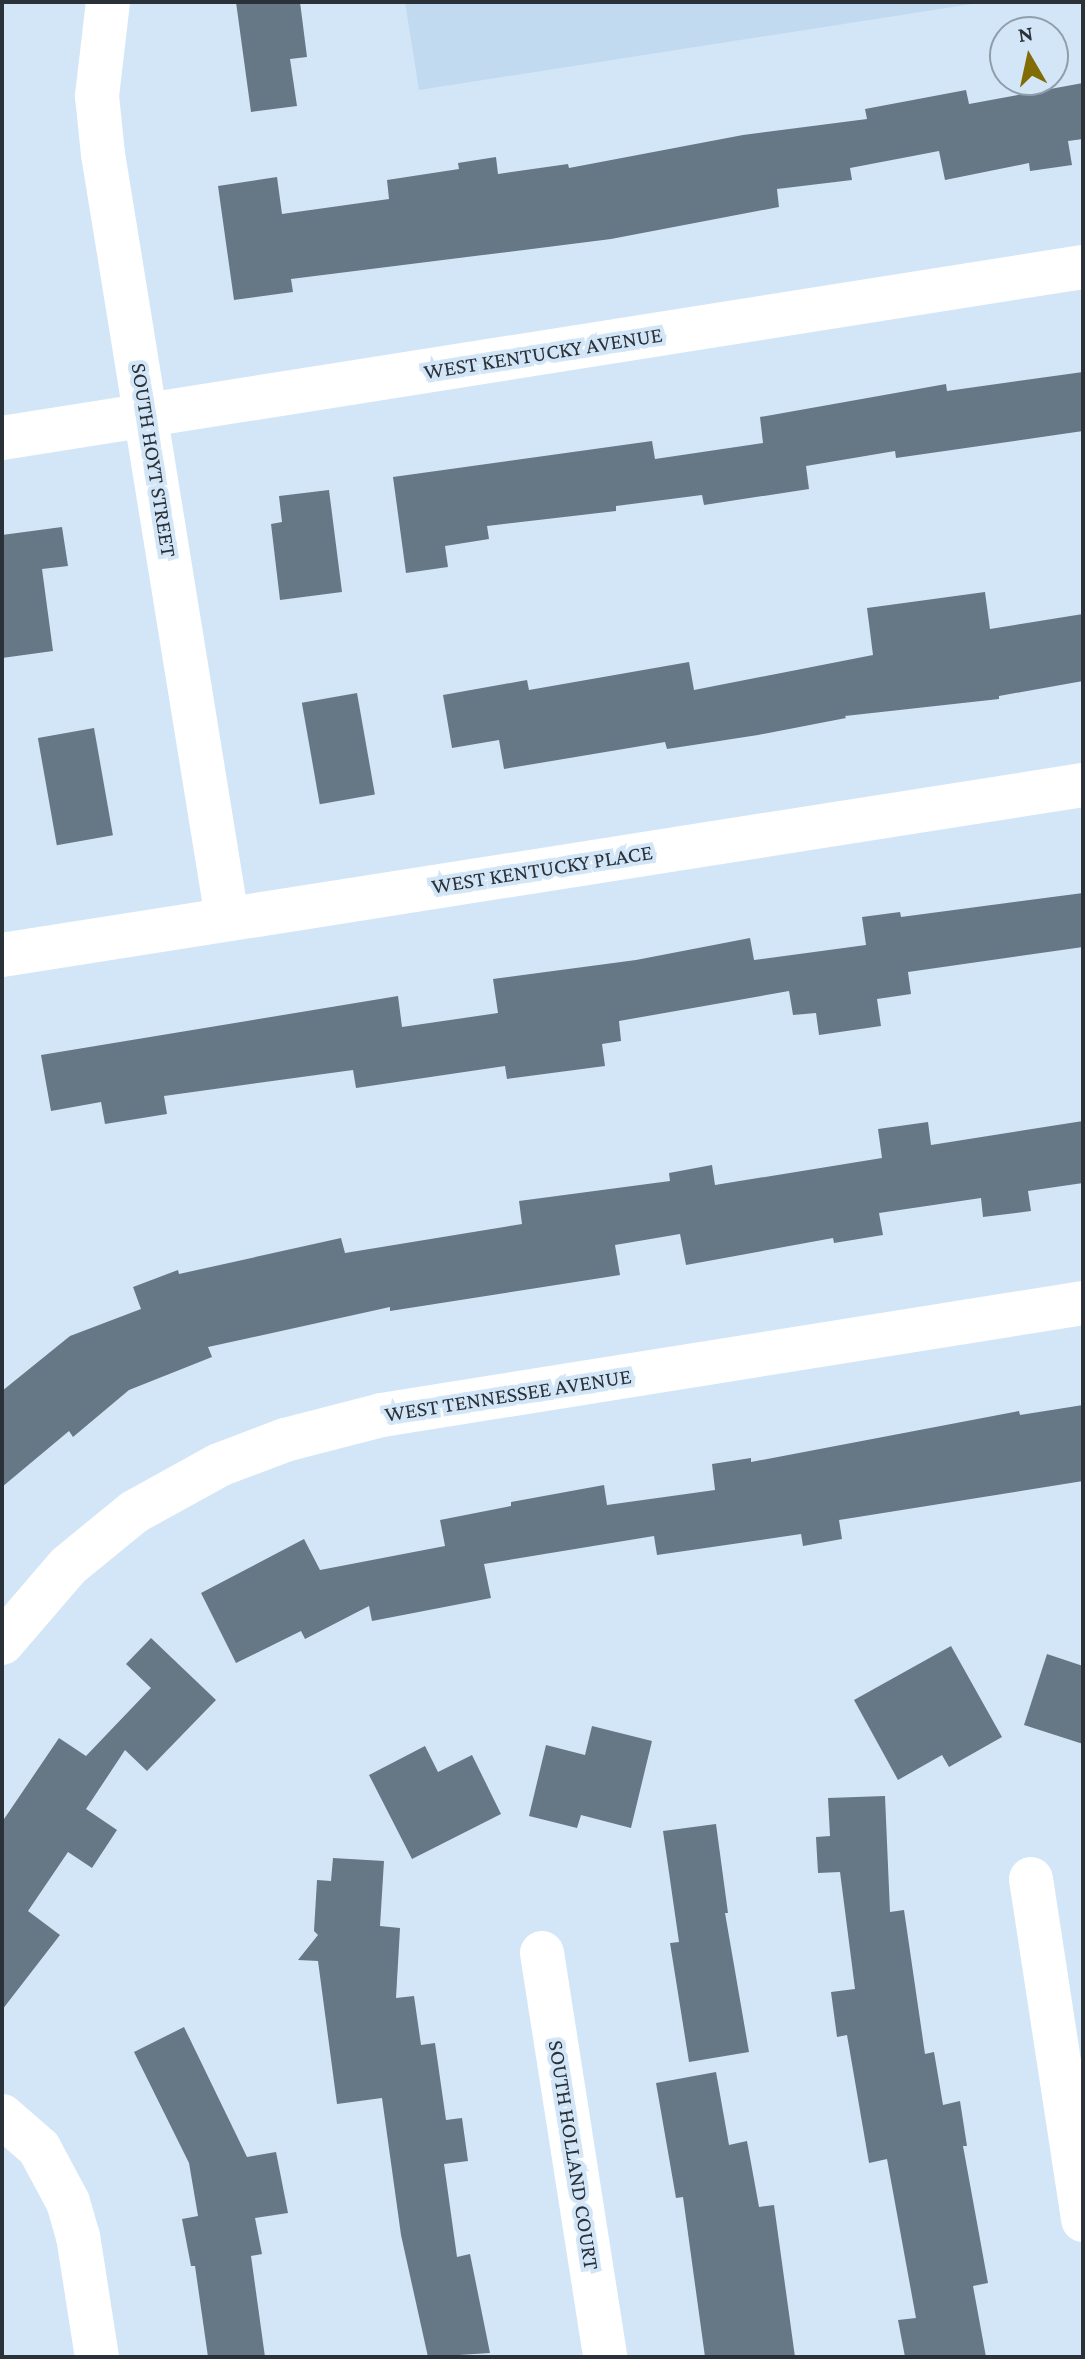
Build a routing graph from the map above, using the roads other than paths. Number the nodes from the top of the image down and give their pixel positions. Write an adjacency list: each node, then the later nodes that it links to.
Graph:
1 (108, 2): 3 (street, SOUTH HOYT STREET)
2 (1083, 267): 3 (street, WEST KENTUCKY AVENUE)
3 (147, 415): 4 (street, WEST KENTUCKY AVENUE); 6 (street, SOUTH HOYT STREET)
4 (2, 438)
5 (1083, 785): 6 (street, WEST KENTUCKY PLACE)
6 (227, 918): 7 (street, WEST KENTUCKY PLACE)
7 (2, 955)
8 (1083, 1303): 9 (street, WEST TENNESSEE AVENUE)
9 (2, 1643)
10 (1031, 1879): 13 (street)
11 (542, 1953): 15 (street, SOUTH HOLLAND COURT)
12 (2, 2116): 14 (street)
13 (1083, 2220)
14 (97, 2357)
15 (605, 2357)

